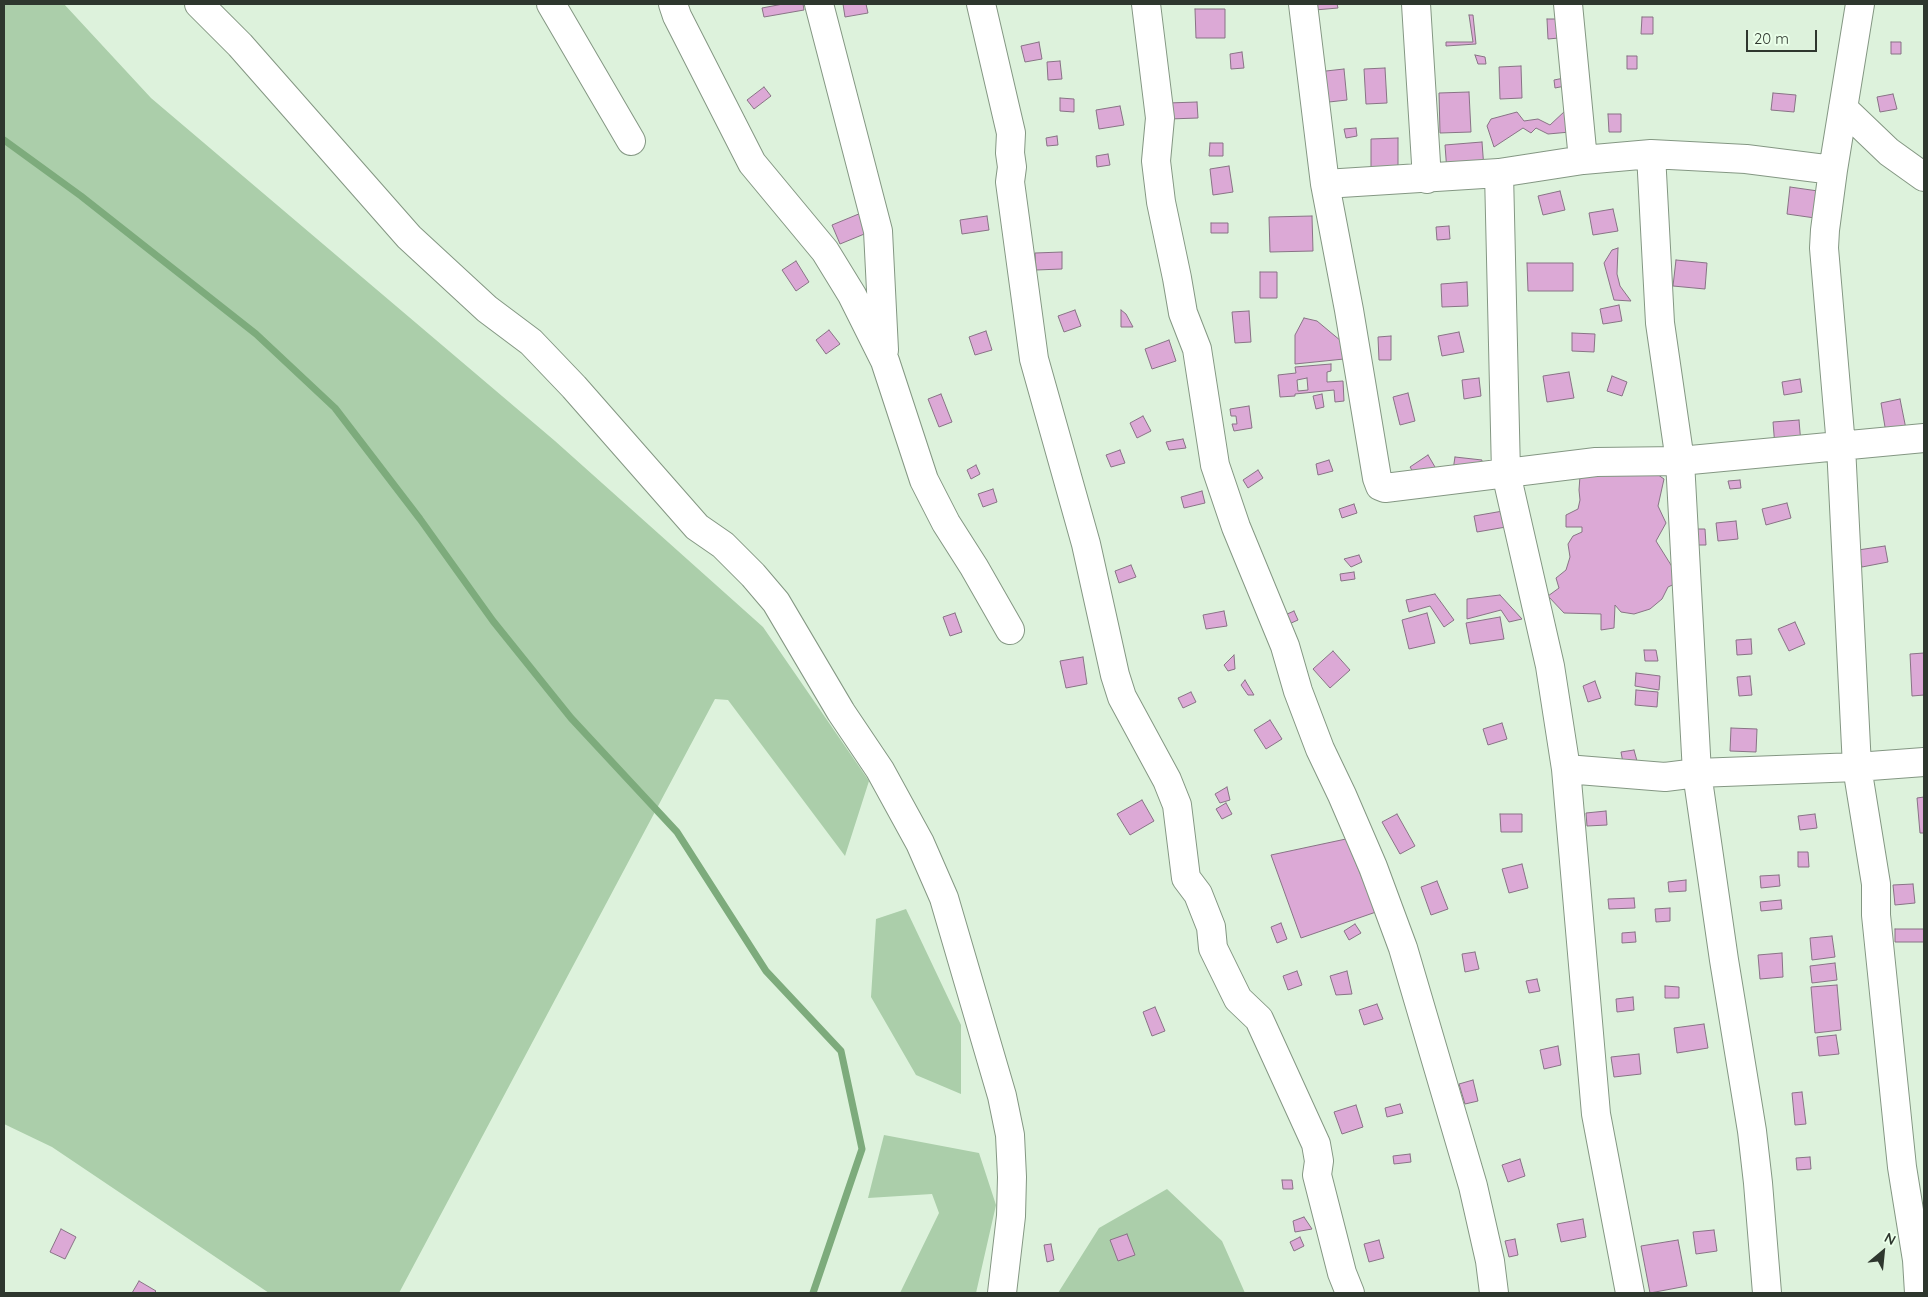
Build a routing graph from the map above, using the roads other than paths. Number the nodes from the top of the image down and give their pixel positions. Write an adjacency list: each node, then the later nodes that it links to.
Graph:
1 (198, 4): 32 (street)
2 (551, 4): 14 (street)
3 (673, 4): 22 (street)
4 (819, 4): 22 (street)
5 (981, 4): 33 (street)
6 (1146, 4): 34 (street)
7 (1303, 4): 21 (street)
8 (1416, 4): 20 (street)
9 (1568, 4): 16 (street)
10 (1840, 4): 12 (street)
11 (1860, 4): 12 (street)
12 (1856, 31): 13 (street)
13 (1843, 108): 17 (street); 19 (street)
14 (631, 141)
15 (1651, 154): 16 (street); 17 (street); 25 (street)
16 (1584, 160): 18 (street)
17 (1833, 170): 24 (street)
18 (1499, 173): 20 (street); 26 (street)
19 (1924, 177)
20 (1427, 178): 21 (street)
21 (1325, 184): 26 (street)
22 (885, 361): 27 (street)
23 (1924, 438): 24 (street)
24 (1840, 446): 25 (street); 29 (street)
25 (1680, 461): 26 (street); 31 (street)
26 (1506, 473): 30 (street)
27 (1010, 630)
28 (1924, 762): 29 (street)
29 (1857, 767): 31 (street); 37 (street)
30 (1566, 769): 31 (street); 35 (street)
31 (1698, 773): 36 (street)
32 (1002, 1293)
33 (1350, 1293)
34 (1494, 1293)
35 (1630, 1293)
36 (1767, 1293)
37 (1919, 1293)

